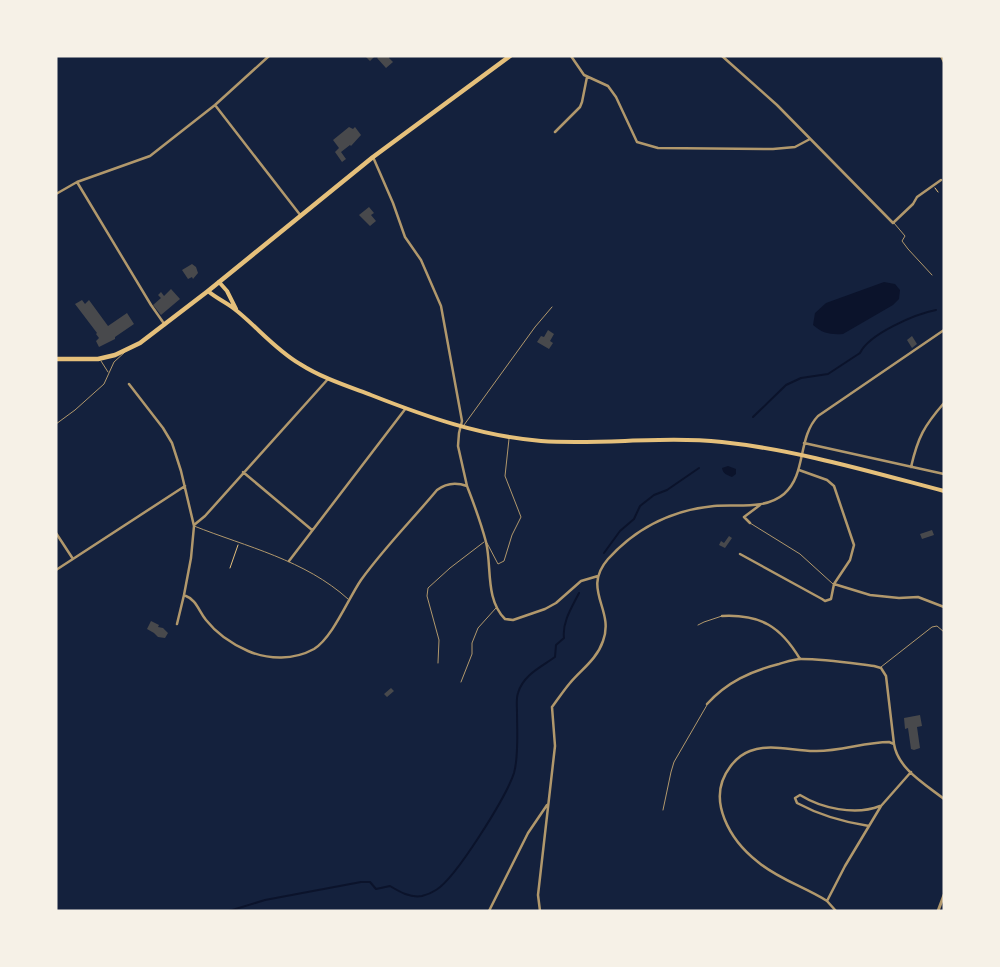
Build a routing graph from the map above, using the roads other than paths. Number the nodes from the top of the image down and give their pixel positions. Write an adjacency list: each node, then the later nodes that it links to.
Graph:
1 (269, 56): 8 (street)
2 (571, 56): 7 (street)
3 (722, 56): 10 (street)
4 (941, 56): 6 (street)
5 (507, 57): 11 (main road)
6 (944, 62)
7 (587, 77): 9 (street); 10 (street)
8 (215, 105): 13 (street); 15 (street)
9 (555, 132)
10 (810, 140): 16 (street)
11 (373, 157): 15 (main road); 33 (street)
12 (941, 180): 16 (street)
13 (77, 182): 14 (street); 22 (street)
14 (56, 194)
15 (301, 216): 18 (main road)
16 (893, 223): 17 (lane)
17 (932, 274)
18 (219, 282): 19 (main road); 21 (main road)
19 (208, 291): 21 (main road); 22 (main road)
20 (552, 307): 33 (lane)
21 (236, 309): 28 (main road)
22 (165, 325): 24 (main road)
23 (944, 330): 35 (street)
24 (127, 350): 26 (main road); 27 (lane)
25 (56, 359): 26 (main road)
26 (98, 359): 27 (lane)
27 (108, 373): 32 (lane)
28 (328, 379): 31 (main road); 39 (street)
29 (129, 384): 41 (street)
30 (944, 403): 37 (street)
31 (406, 408): 33 (main road); 47 (street)
32 (56, 424)
33 (461, 427): 34 (main road); 42 (street)
34 (509, 437): 36 (main road); 49 (lane)
35 (804, 444): 36 (street); 37 (street)
36 (802, 456): 38 (street); 43 (main road)
37 (911, 467): 40 (street)
38 (798, 470): 44 (street); 55 (street)
39 (244, 472): 46 (street); 47 (street)
40 (944, 474)
41 (185, 486): 46 (street); 51 (street)
42 (467, 486): 49 (street); 57 (street)
43 (944, 491)
44 (760, 505): 45 (street); 54 (street)
45 (750, 523): 55 (lane)
46 (194, 526): 52 (lane); 56 (street)
47 (312, 530): 52 (street)
48 (56, 532): 51 (street)
49 (486, 541): 59 (street); 65 (lane)
50 (740, 554): 55 (street)
51 (73, 558): 53 (street)
52 (289, 561): 57 (lane)
53 (56, 570)
54 (598, 576): 59 (street); 72 (street)
55 (834, 584): 58 (street)
56 (184, 595): 57 (street); 61 (street)
57 (349, 600)
58 (944, 607)
59 (496, 608): 67 (lane)
60 (722, 616): 62 (lane); 64 (street)
61 (176, 624)
62 (698, 625)
63 (944, 632): 66 (lane)
64 (800, 659): 66 (street); 68 (street)
65 (438, 662)
66 (881, 668): 69 (street)
67 (461, 682)
68 (707, 704): 74 (lane)
69 (894, 744): 70 (street); 77 (street)
70 (911, 772): 71 (street); 73 (street)
71 (944, 799)
72 (548, 804): 78 (street); 79 (street)
73 (881, 806): 75 (street); 75 (street)
74 (663, 810)
75 (869, 826): 77 (street)
76 (944, 894): 81 (street)
77 (827, 901): 80 (street)
78 (489, 911)
79 (540, 911)
80 (836, 911)
81 (938, 911)

